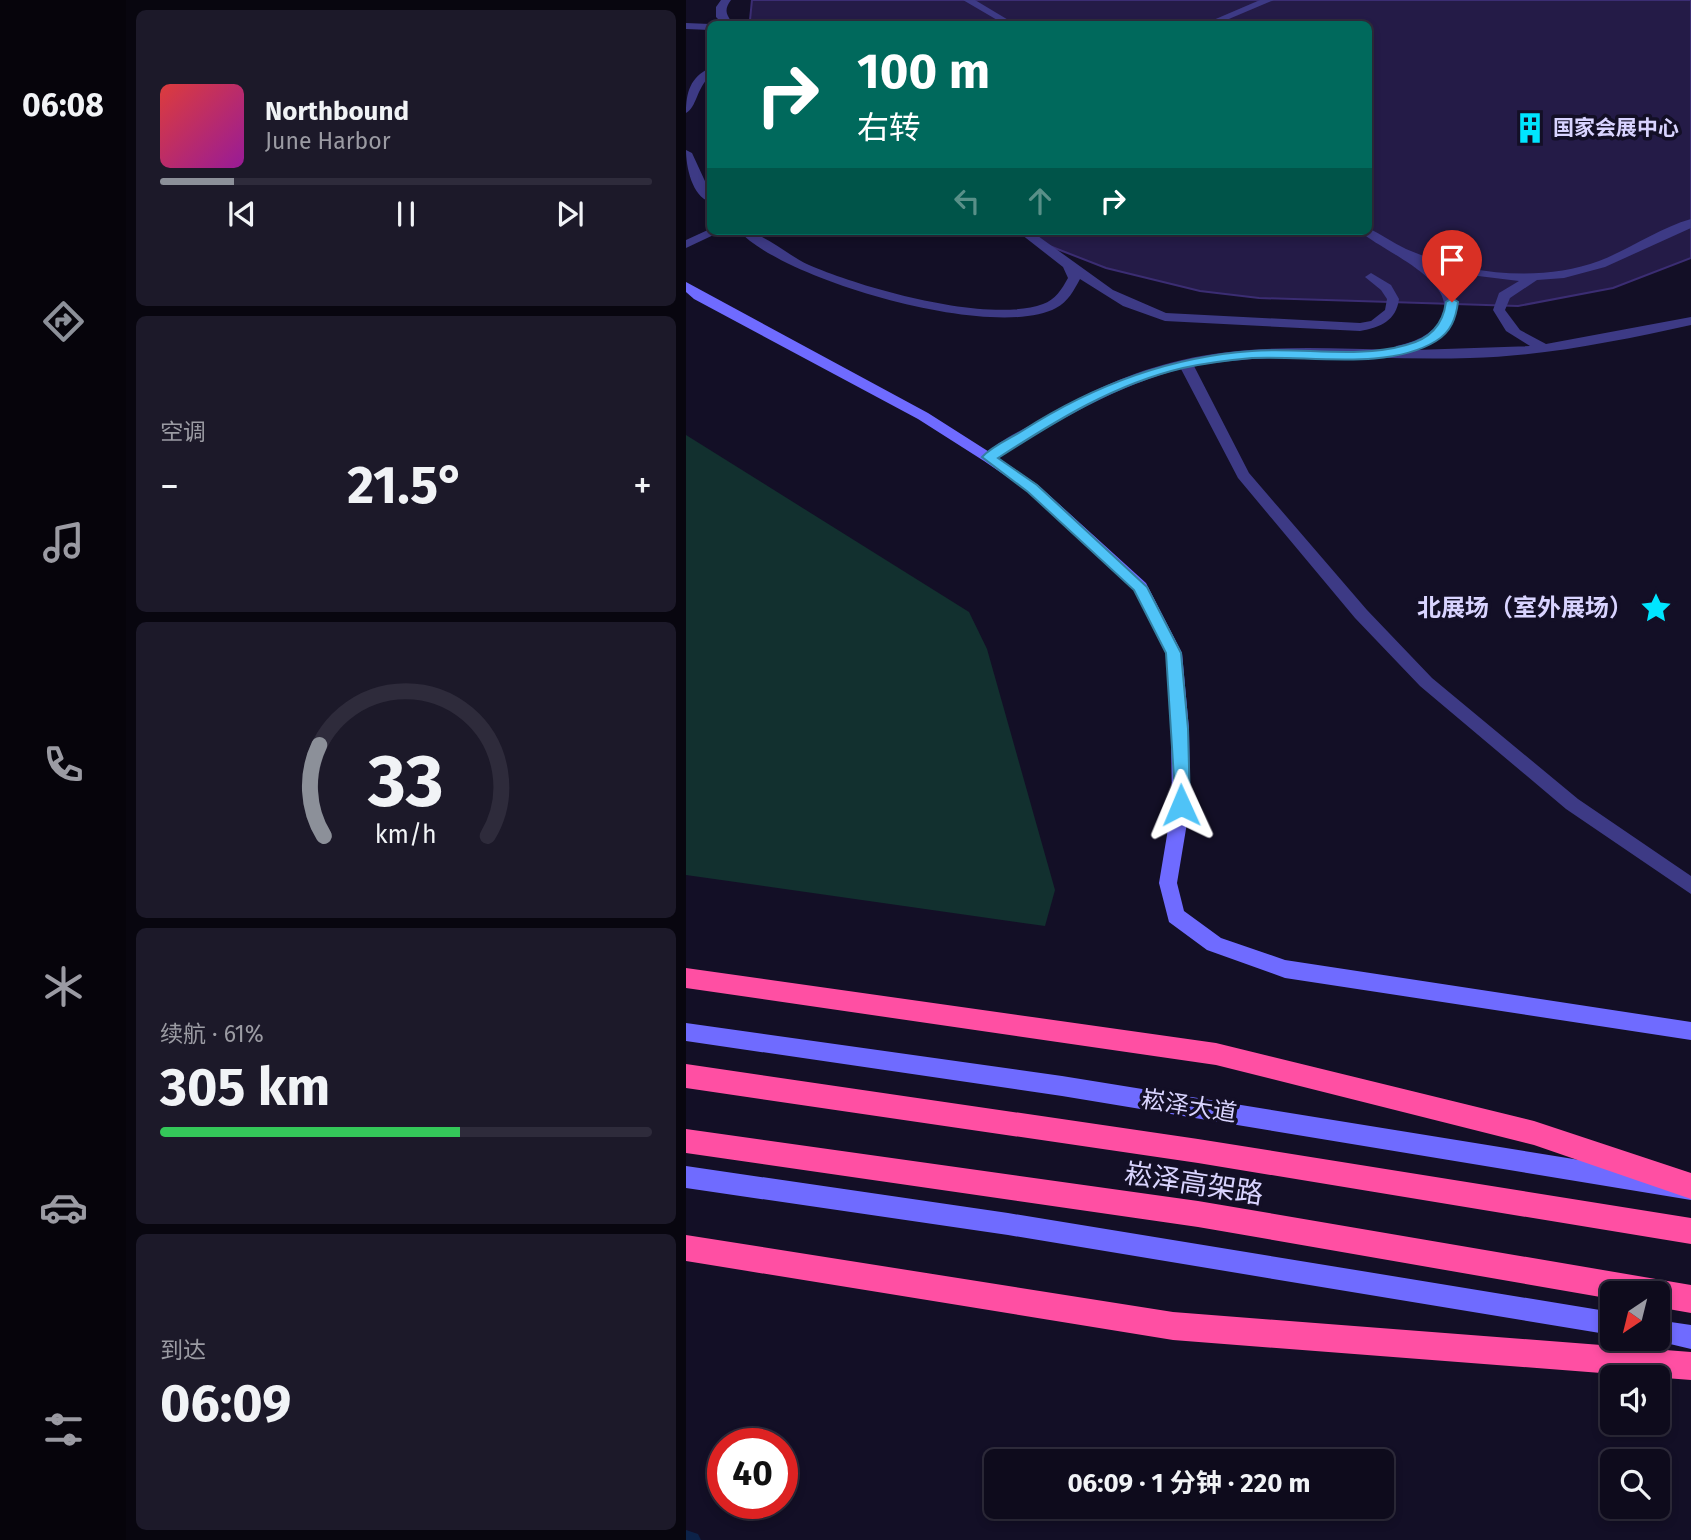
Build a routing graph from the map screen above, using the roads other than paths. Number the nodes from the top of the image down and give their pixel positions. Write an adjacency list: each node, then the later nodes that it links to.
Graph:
1 (726, 0): 4 (lane)
2 (968, 0): 5 (lane)
3 (1269, 0): 6 (lane)
4 (725, 21)
5 (1005, 21)
6 (1216, 21)
7 (686, 26): 8 (lane)
8 (707, 27)
9 (707, 73): 10 (lane)
10 (686, 110)
11 (686, 153): 12 (lane)
12 (707, 196)
13 (1691, 223): 22 (lane)
14 (1372, 234): 19 (lane)
15 (707, 235): 18 (lane)
16 (751, 235): 20 (lane)
17 (1029, 235): 20 (lane)
18 (686, 244)
19 (1402, 252): 22 (lane); 26 (lane)
20 (1067, 262): 21 (lane)
21 (1371, 277)
22 (1534, 277): 25 (lane)
23 (686, 286): 28 (street)
24 (1691, 321): 25 (lane)
25 (1547, 347): 26 (lane)
26 (1366, 355): 27 (lane)
27 (1185, 363): 28 (lane); 29 (lane)
28 (989, 457): 31 (street)
29 (1691, 886)
30 (686, 978): 36 (highway)
31 (1691, 1031)
32 (686, 1032): 36 (street, 崧泽大道)
33 (686, 1076): 37 (highway, 崧泽高架路)
34 (686, 1141): 39 (highway, 崧泽高架路)
35 (686, 1177): 40 (street)
36 (1691, 1188)
37 (1691, 1231)
38 (686, 1248): 43 (highway)
39 (1691, 1299)
40 (1600, 1322)
41 (1670, 1333): 42 (street)
42 (1691, 1337)
43 (1691, 1366)

